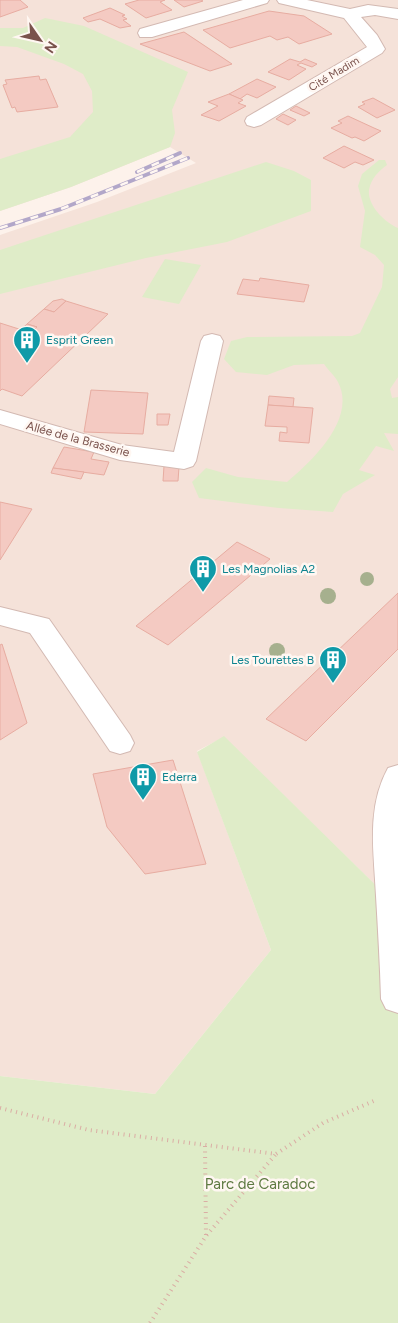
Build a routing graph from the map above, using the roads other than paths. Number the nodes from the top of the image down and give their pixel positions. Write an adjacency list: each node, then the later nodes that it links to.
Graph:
1 (260, 0): 5 (street)
2 (285, 0): 4 (street)
3 (398, 14): 4 (street)
4 (352, 15): 6 (street, Cité Madim)
5 (146, 34)
6 (254, 121)
7 (212, 341): 8 (street, Allée de la Brasserie)
8 (0, 417)
9 (0, 616): 10 (street)
10 (120, 743)
11 (398, 776): 12 (street)
12 (398, 999)

